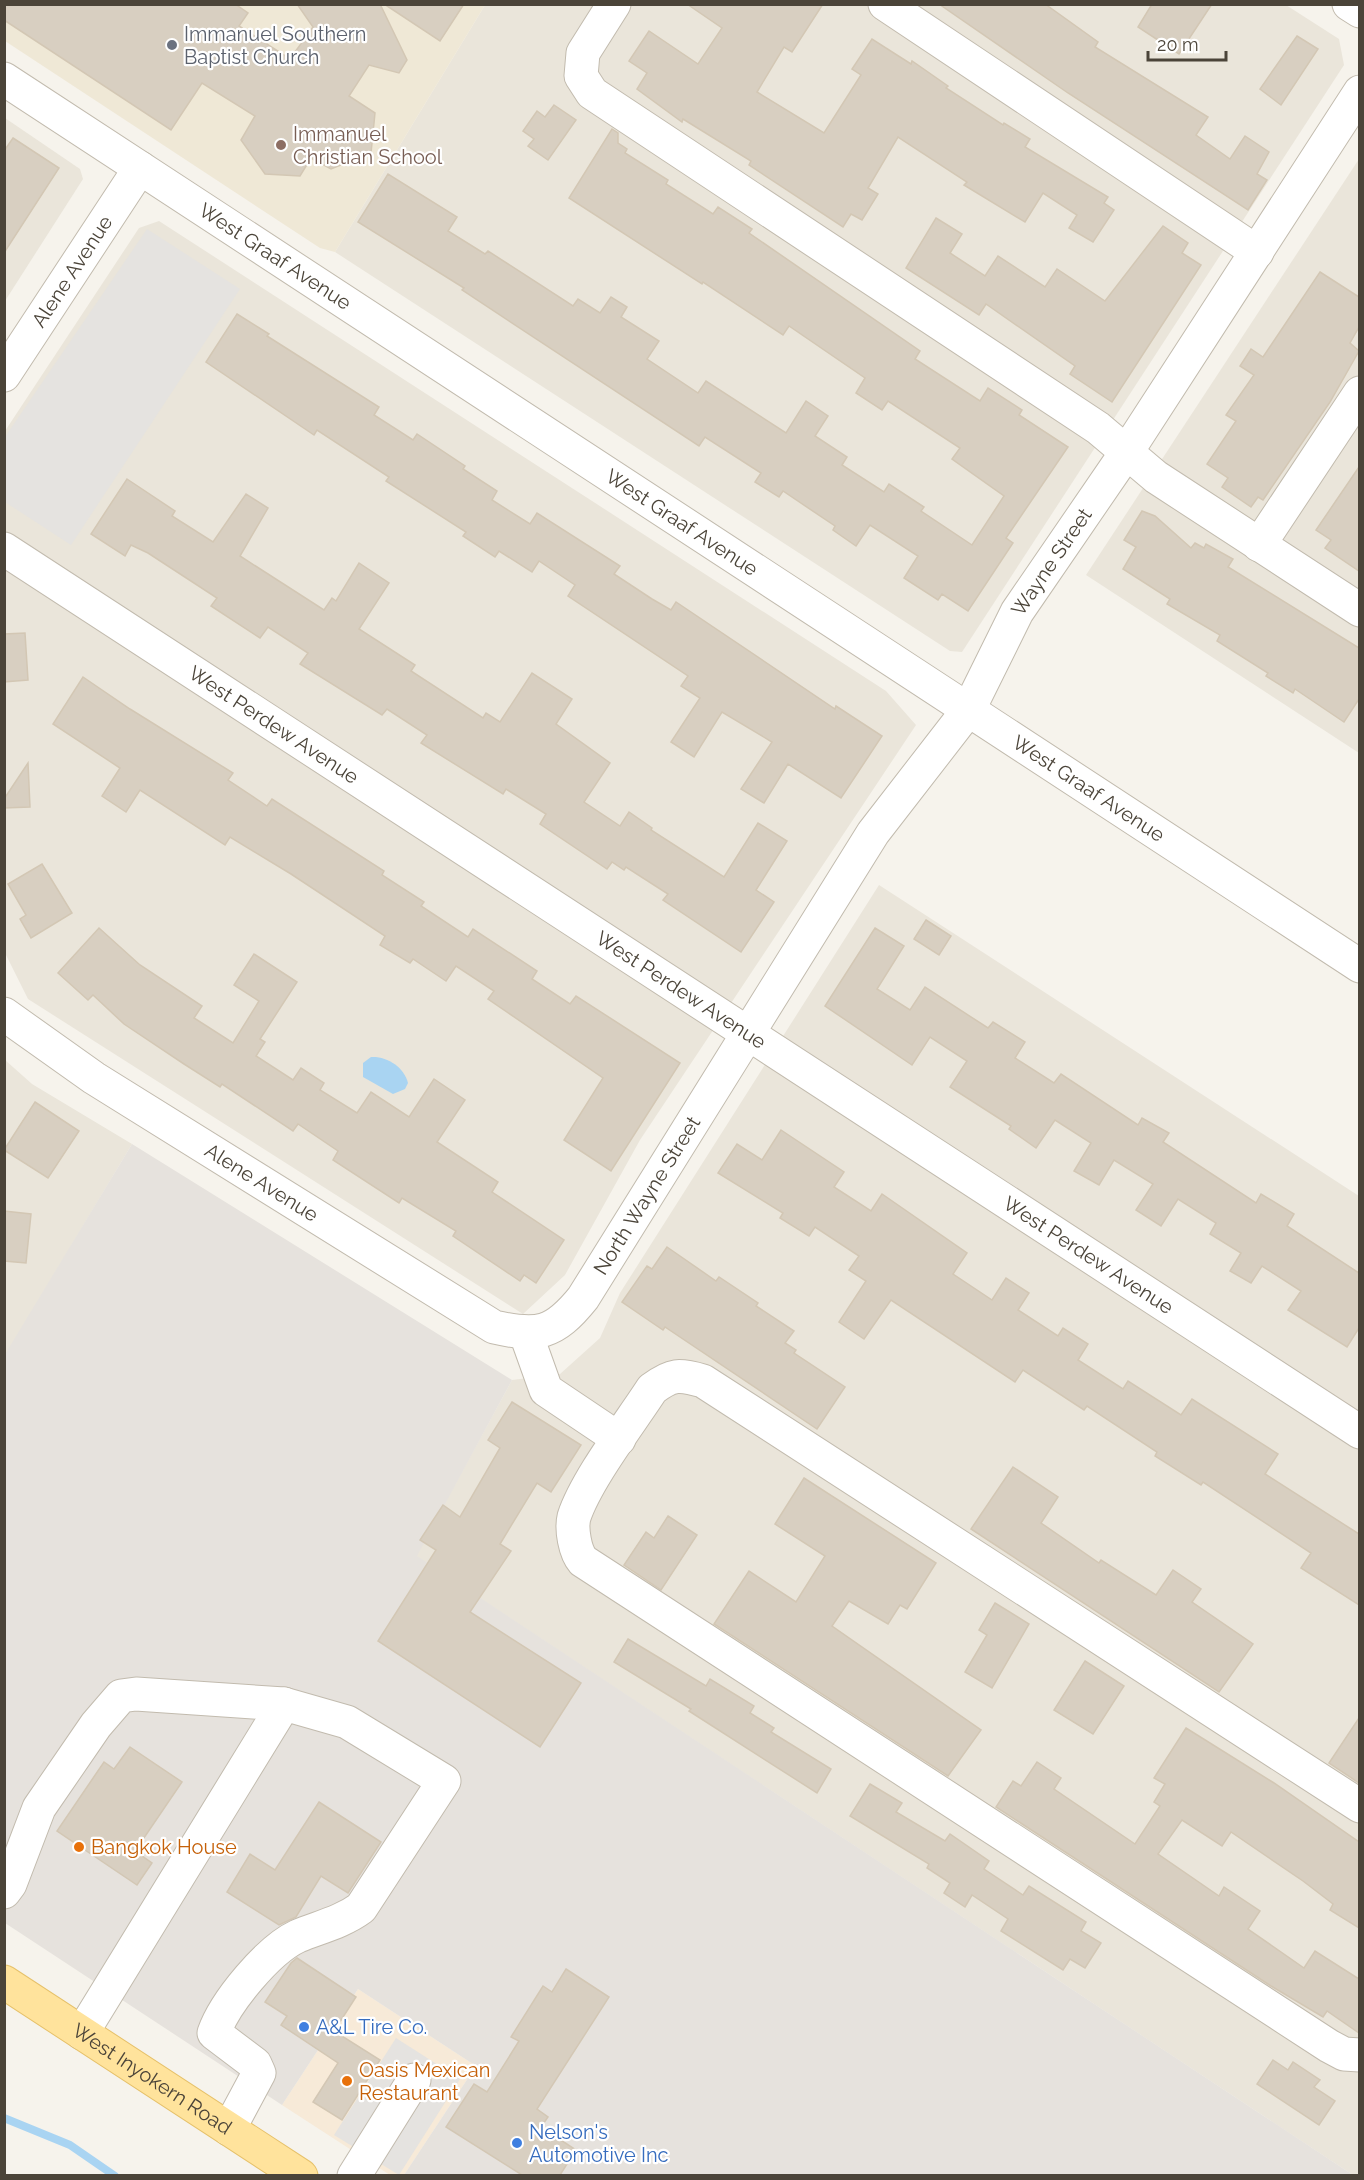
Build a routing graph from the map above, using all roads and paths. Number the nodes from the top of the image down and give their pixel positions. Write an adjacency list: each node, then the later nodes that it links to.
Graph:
1 (615, 4): 11 (street)
2 (885, 4): 8 (street)
3 (1349, 4): 4 (street)
4 (1359, 10)
5 (4, 79): 7 (street, West Graaf Avenue)
6 (1359, 92): 8 (street, Wayne Street)
7 (140, 168): 9 (street, Alene Avenue); 15 (street, West Graaf Avenue)
8 (1257, 252): 11 (street, Wayne Street)
9 (4, 375)
10 (1359, 393): 12 (street)
11 (1126, 453): 12 (street); 15 (street, Wayne Street)
12 (1259, 545): 14 (street)
13 (4, 549): 18 (street, West Perdew Avenue)
14 (1359, 610)
15 (969, 709): 16 (street, West Graaf Avenue); 18 (street, Wayne Street)
16 (1359, 966)
17 (5, 1017): 19 (street, Alene Avenue)
18 (749, 1034): 19 (street, North Wayne Street); 20 (street, West Perdew Avenue)
19 (526, 1334): 21 (street)
20 (1359, 1432)
21 (619, 1439): 23 (street); 27 (street)
22 (284, 1704): 24 (street); 26 (street); 29 (street)
23 (1359, 1806)
24 (4, 1892)
25 (4, 1982): 26 (main road, West Inyokern Road)
26 (82, 2033): 29 (main road, West Inyokern Road)
27 (1359, 2055)
28 (414, 2080): 31 (street)
29 (229, 2129): 30 (main road, West Inyokern Road)
30 (301, 2175)
31 (354, 2175)

